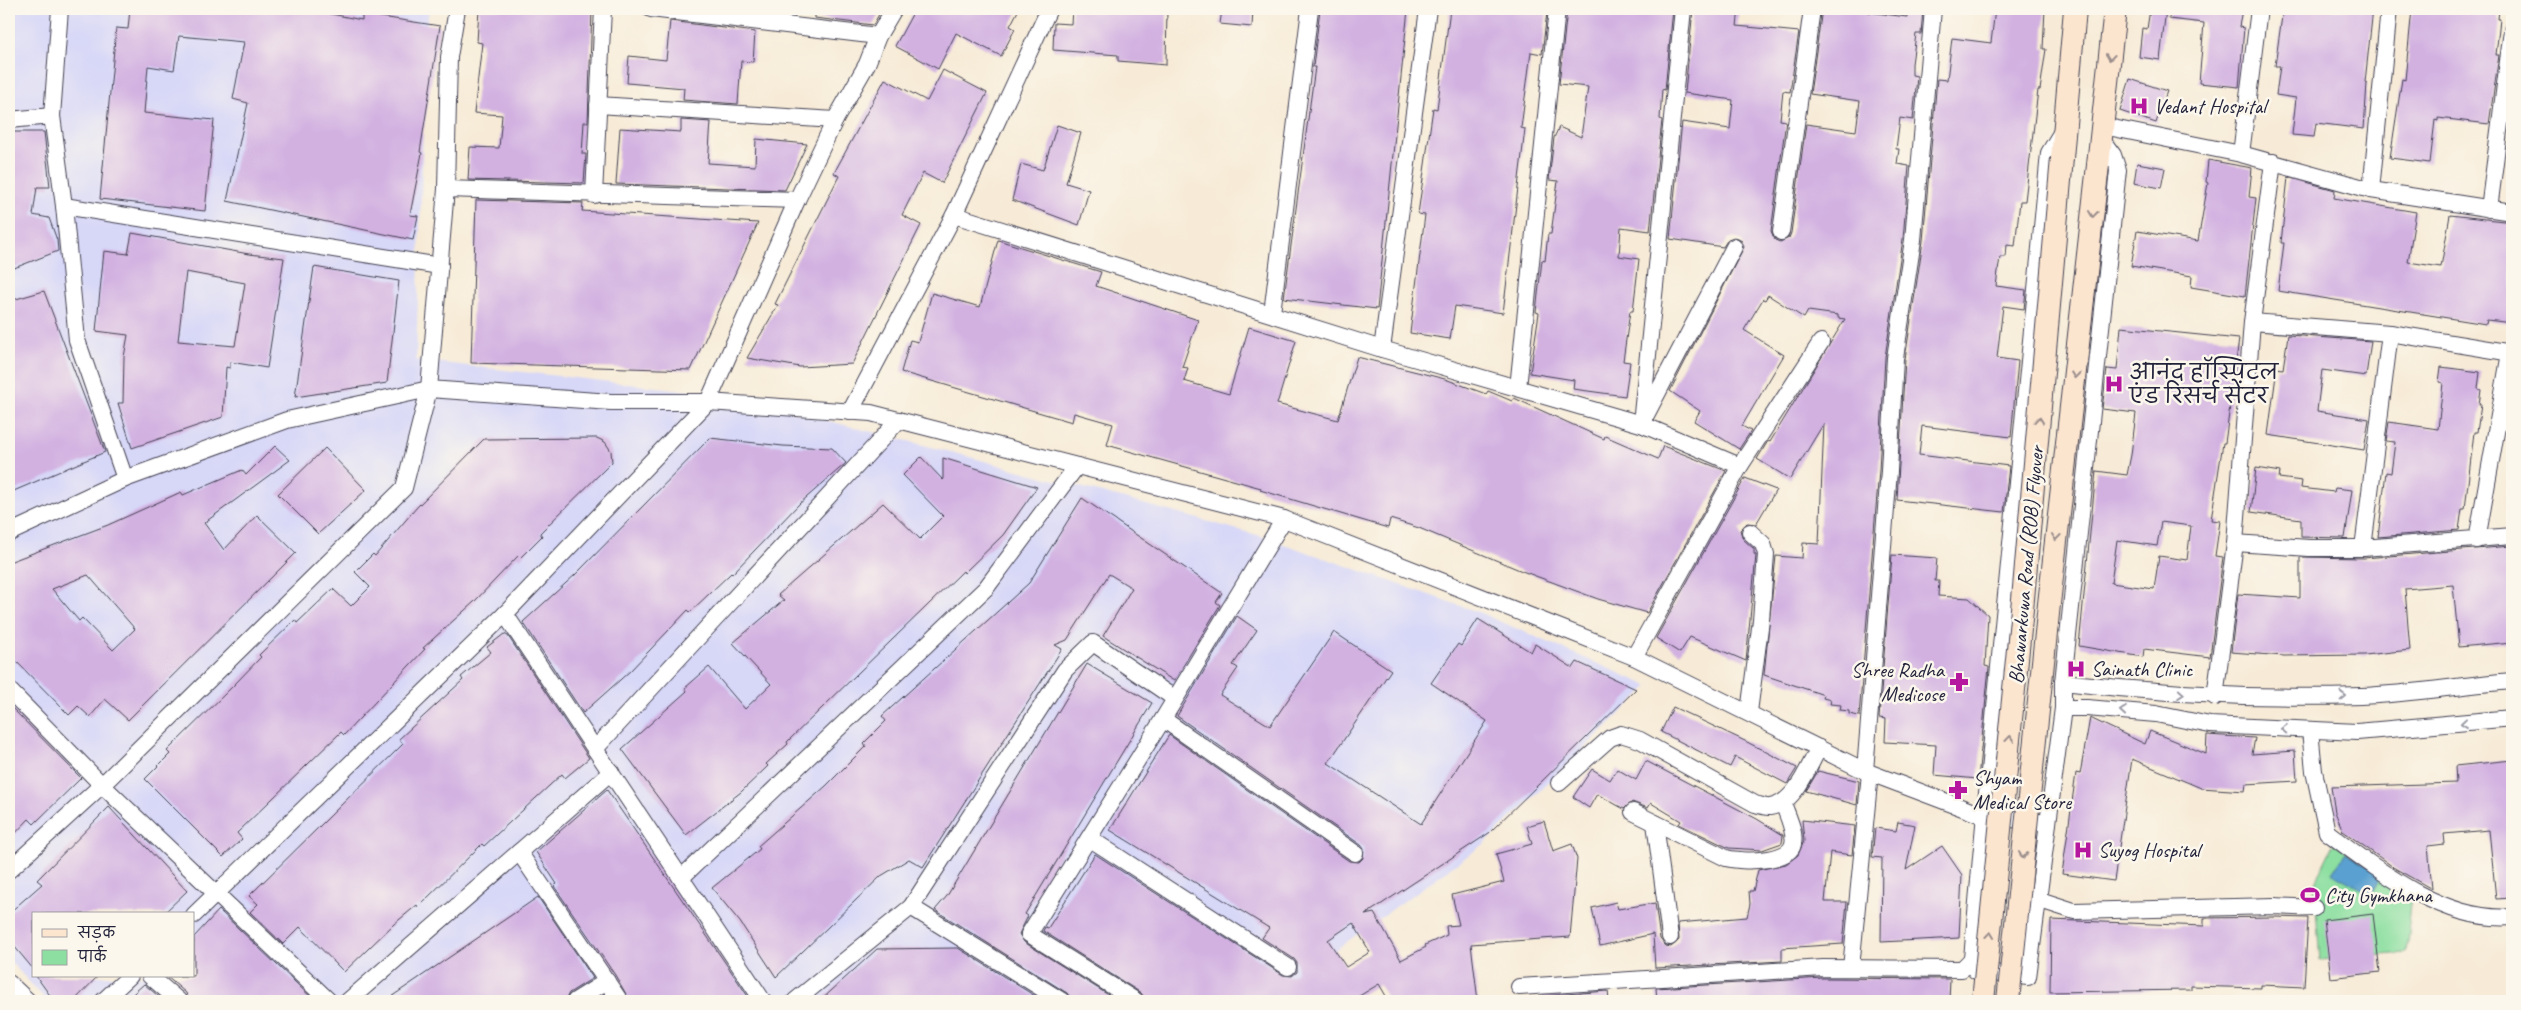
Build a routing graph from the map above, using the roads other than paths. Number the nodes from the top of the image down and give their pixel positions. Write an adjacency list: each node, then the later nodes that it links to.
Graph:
1 (60, 9): 20 (street)
2 (457, 9): 27 (street)
3 (603, 9): 19 (street)
4 (651, 9): 18 (street)
5 (894, 9): 18 (street)
6 (1049, 9): 34 (street)
7 (1310, 9): 38 (street)
8 (1428, 9): 42 (street)
9 (1557, 9): 45 (street)
10 (1683, 9): 49 (street)
11 (1812, 9): 35 (street)
12 (1933, 9): 75 (street)
13 (2075, 9): 23 (main road, Bhawarkuwa Road (ROB) Flyover)
14 (2115, 9): 24 (main road, Bhawarkuwa Road (ROB) Flyover, one-way to 24)
15 (2259, 9): 25 (street)
16 (2389, 9): 28 (street)
17 (2512, 30): 32 (street)
18 (878, 36): 22 (street)
19 (598, 105): 22 (street); 29 (street)
20 (52, 116): 21 (street); 31 (street)
21 (9, 120)
22 (836, 120): 30 (street)
23 (2064, 129): 80 (street); 114 (main road, Bhawarkuwa Road (ROB) Flyover, one-way to 23, bridge)
24 (2102, 132): 25 (street); 63 (street); 115 (main road, Bhawarkuwa Road (ROB) Flyover, one-way to 115, bridge)
25 (2241, 154): 26 (street)
26 (2273, 162): 28 (street); 39 (street)
27 (446, 189): 29 (street); 37 (street)
28 (2371, 190): 32 (street)
29 (594, 195): 30 (street)
30 (797, 200): 46 (street)
31 (64, 206): 37 (street); 52 (street)
32 (2489, 209): 33 (street)
33 (2512, 212)
34 (954, 215): 38 (street); 47 (street)
35 (1781, 232)
36 (1734, 247): 49 (street)
37 (440, 266): 44 (street)
38 (1272, 313): 42 (street)
39 (2252, 322): 40 (street); 58 (street)
40 (2390, 333): 43 (street); 59 (street)
41 (1821, 342): 51 (street)
42 (1382, 349): 45 (street)
43 (2511, 353): 57 (street)
44 (429, 388): 46 (street); 52 (street); 77 (street)
45 (1518, 388): 49 (street)
46 (708, 402): 47 (street); 60 (street)
47 (850, 412): 48 (street)
48 (900, 420): 50 (street); 73 (street)
49 (1641, 424): 51 (street)
50 (1077, 466): 53 (street); 87 (street)
51 (1740, 466): 61 (street)
52 (125, 479): 55 (street)
53 (1284, 519): 61 (street); 66 (street)
54 (1750, 532): 68 (street)
55 (9, 533)
56 (2512, 536): 57 (street)
57 (2477, 540): 59 (street)
58 (2236, 543): 59 (street); 65 (street)
59 (2363, 548)
60 (505, 614): 73 (street); 88 (street)
61 (1634, 657): 68 (street)
62 (2512, 681): 65 (street, one-way to 62)
63 (2063, 682): 65 (street, one-way to 65); 67 (street)
64 (9, 690): 77 (street)
65 (2216, 697)
66 (1174, 698): 70 (street); 90 (street)
67 (2063, 708): 71 (street, one-way to 67); 82 (street)
68 (1749, 712): 72 (street)
69 (2512, 718): 71 (street, one-way to 71)
70 (1163, 719): 83 (street); 85 (street)
71 (2310, 730): 93 (street)
72 (1819, 748): 75 (street); 78 (street)
73 (594, 749): 74 (street)
74 (610, 772): 84 (street); 87 (street)
75 (1868, 772): 80 (street); 96 (street)
76 (1559, 783): 78 (street)
77 (102, 785): 86 (street); 88 (street)
78 (1783, 803): 81 (street)
79 (1633, 812): 81 (street)
80 (1984, 816): 82 (street); 97 (street)
81 (1655, 823): 94 (street)
82 (2048, 823): 89 (street)
83 (1089, 838): 95 (street); 113 (street)
84 (519, 852): 100 (street); 107 (street)
85 (1355, 854)
86 (9, 870)
87 (681, 878): 110 (street)
88 (216, 893): 92 (street); 106 (street)
89 (2037, 899): 91 (street); 97 (street)
90 (911, 907): 111 (street); 112 (street)
91 (2314, 908)
92 (195, 914)
93 (2512, 916)
94 (1670, 937)
95 (1288, 967)
96 (1851, 968): 97 (street); 102 (street)
97 (1962, 969)
98 (128, 978): 104 (street)
99 (152, 978): 105 (street)
100 (607, 981): 108 (street); 109 (street)
101 (9, 983): 103 (street)
102 (1518, 988)
103 (28, 1001)
104 (103, 1001)
105 (179, 1001)
106 (329, 1001)
107 (348, 1001)
108 (576, 1001)
109 (620, 1001)
110 (763, 1001)
111 (795, 1001)
112 (1062, 1001)
113 (1136, 1001)
114 (1983, 1001)
115 (2008, 1001)

